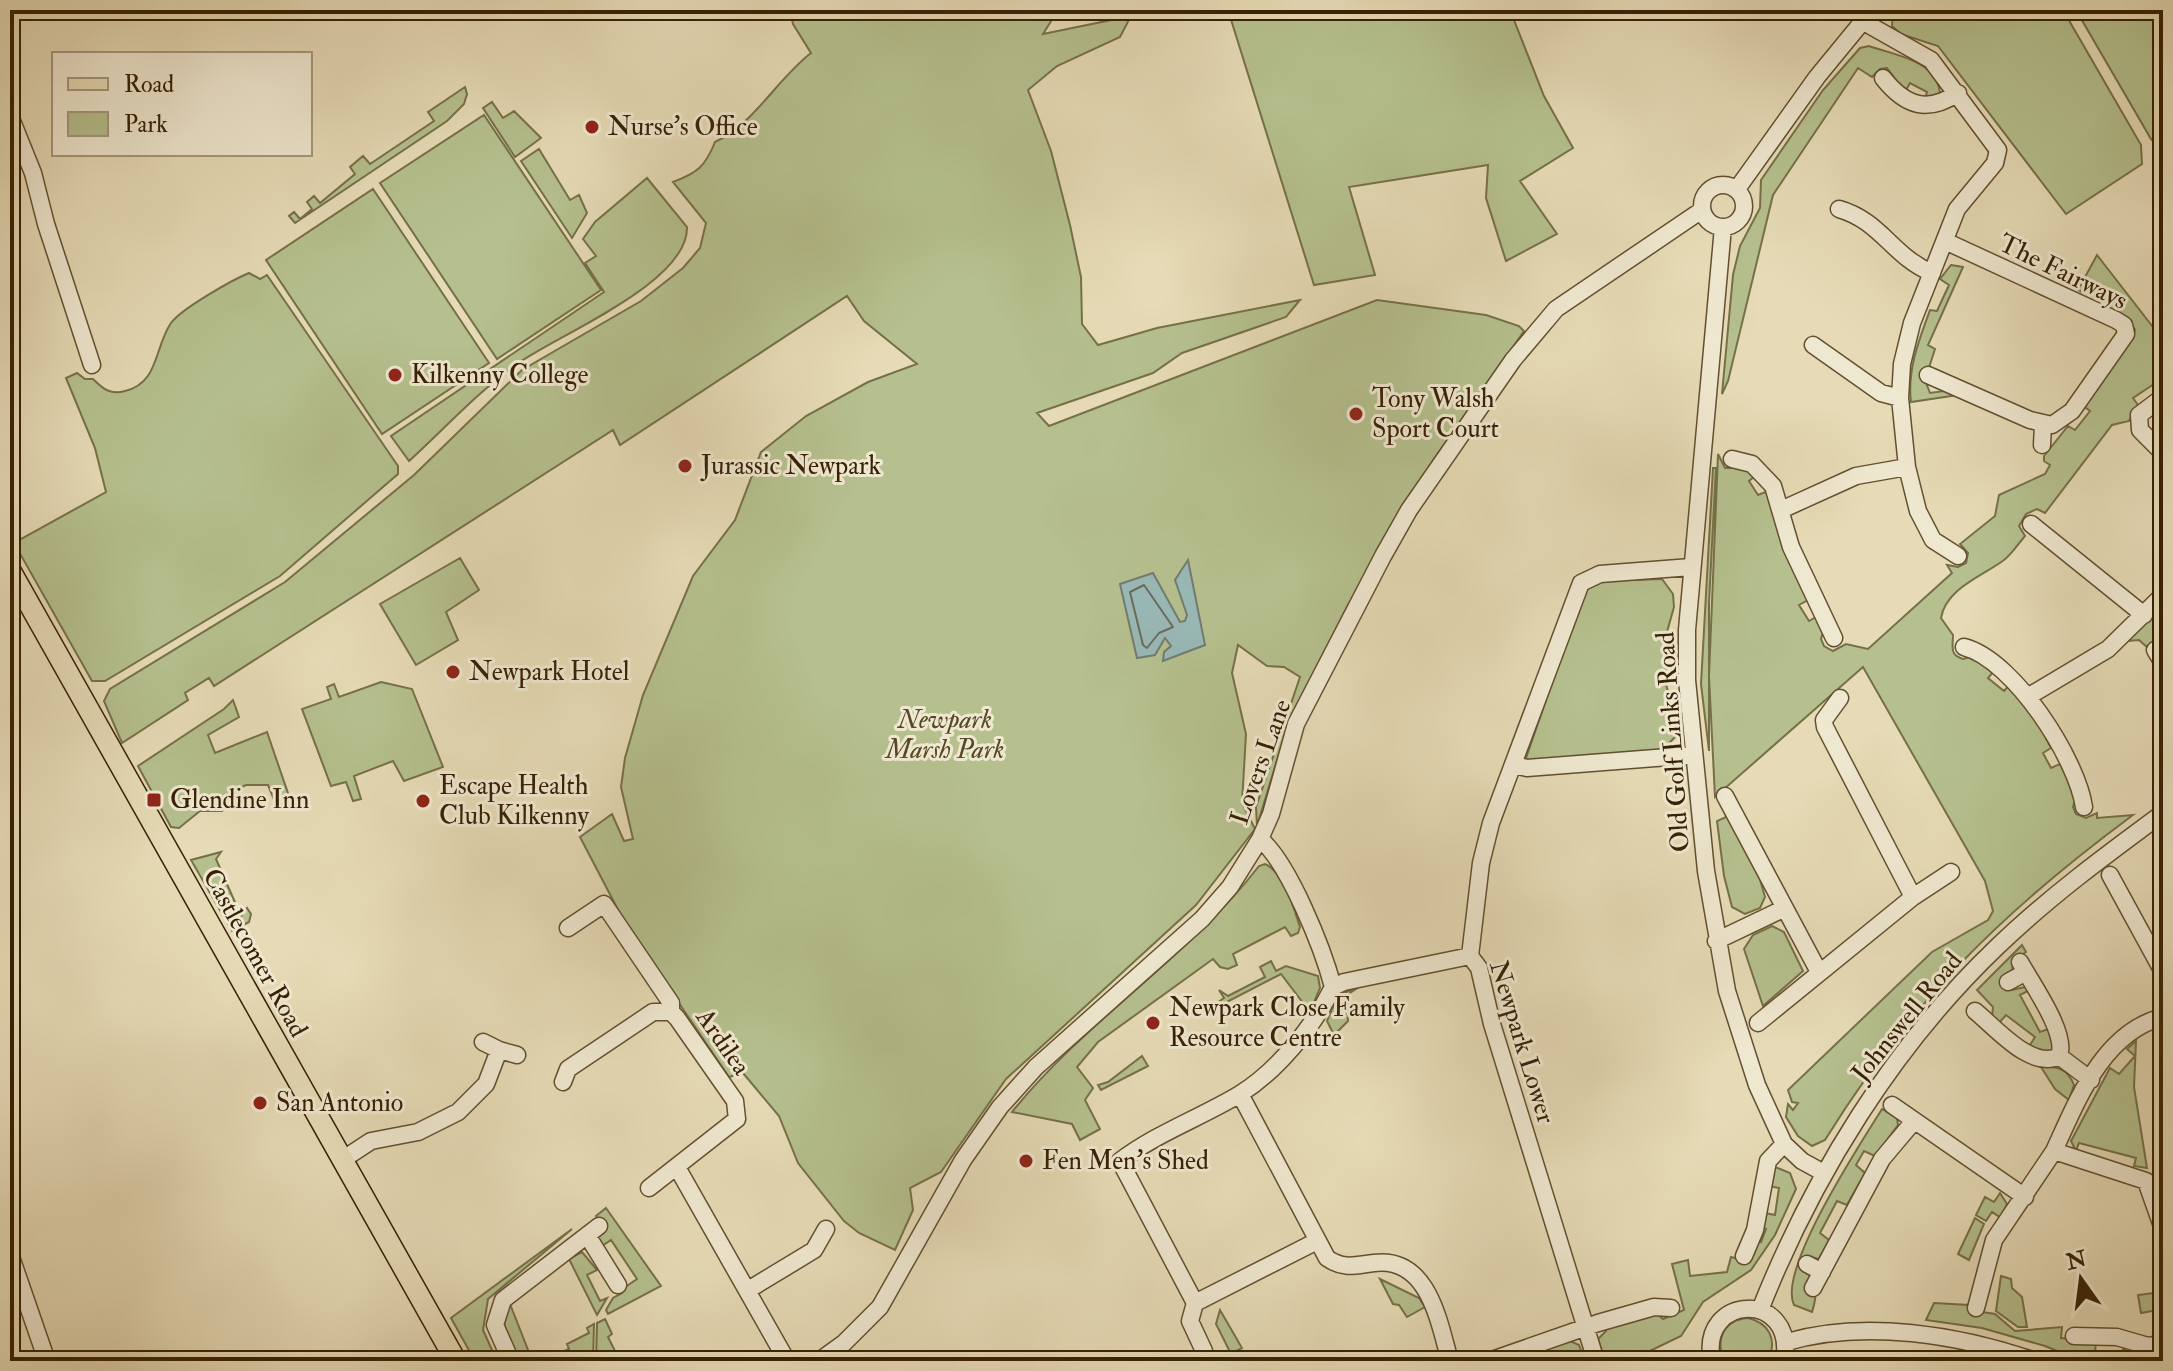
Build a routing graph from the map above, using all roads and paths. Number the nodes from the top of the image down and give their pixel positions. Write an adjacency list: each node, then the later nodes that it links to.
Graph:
1 (1867, 16): 3 (street); 5 (street)
2 (1883, 78): 3 (street)
3 (1958, 93): 9 (street)
4 (10, 116): 12 (street)
5 (1737, 189): 7 (street); 8 (street)
6 (1839, 209): 10 (street)
7 (1702, 210): 8 (street); 37 (street, Lovers Lane)
8 (1723, 227): 24 (street, Old Golf Links Road)
9 (1945, 241): 10 (street); 16 (street, The Fairways)
10 (1932, 273): 15 (street)
11 (1813, 345): 15 (street)
12 (92, 365)
13 (1928, 375): 16 (street)
14 (2163, 397): 18 (street)
15 (1900, 398): 20 (street)
16 (2043, 425): 17 (street)
17 (2042, 445)
18 (2163, 453)
19 (1732, 459): 21 (street)
20 (1907, 467): 21 (street); 23 (street)
21 (1781, 510): 28 (street)
22 (2031, 524): 27 (street)
23 (1958, 556)
24 (1691, 567): 32 (street, Old Golf Links Road); 33 (street, Newpark Lower)
25 (10, 570): 62 (main road, Castlecomer Road)
26 (2163, 595): 27 (street)
27 (2144, 615): 30 (street)
28 (1834, 638)
29 (1964, 647): 30 (street)
30 (2029, 696): 35 (street)
31 (1840, 698): 40 (street)
32 (1694, 755): 33 (street); 43 (street, Old Golf Links Road)
33 (1514, 765): 44 (street, Newpark Lower)
34 (1725, 796): 41 (street)
35 (2084, 807)
36 (2163, 813): 64 (street, Johnswell Road)
37 (1260, 839): 48 (street); 91 (street, Lovers Lane)
38 (1951, 872): 40 (street)
39 (2110, 875): 46 (street)
40 (1913, 897): 45 (street)
41 (1783, 909): 43 (street); 45 (street)
42 (568, 928): 50 (street, Ardilea)
43 (1716, 941): 60 (street, Old Golf Links Road)
44 (1470, 956): 48 (street); 82 (street, Newpark Lower)
45 (1819, 972): 52 (street)
46 (2163, 972)
47 (2008, 982): 54 (street)
48 (1333, 987): 57 (street)
49 (1975, 1011): 54 (street)
50 (671, 1012): 56 (street, Ardilea); 63 (street, Ardilea)
51 (2163, 1017): 55 (street)
52 (1758, 1023)
53 (517, 1055): 62 (street)
54 (2059, 1056): 55 (street)
55 (2091, 1080): 61 (street)
56 (563, 1082)
57 (1240, 1094): 70 (street); 78 (street)
58 (1892, 1105): 59 (street)
59 (1914, 1121): 67 (street); 74 (street)
60 (1784, 1144): 64 (street, Old Golf Links Road); 72 (street)
61 (2054, 1151): 66 (street); 67 (street)
62 (342, 1160): 88 (main road, Castlecomer Road)
63 (678, 1169): 65 (street, Ardilea); 77 (street)
64 (1824, 1173): 81 (street, Johnswell Road)
65 (649, 1188)
66 (2157, 1188): 69 (street)
67 (2025, 1197): 80 (street)
68 (826, 1229): 77 (street)
69 (2163, 1229)
70 (1317, 1241): 78 (street); 92 (street)
71 (10, 1254): 87 (street)
72 (1744, 1256)
73 (1807, 1264): 74 (street)
74 (1822, 1272): 76 (street)
75 (618, 1285): 89 (street)
76 (1813, 1288)
77 (748, 1290): 90 (street)
78 (1195, 1303): 86 (street)
79 (1671, 1308): 82 (street)
80 (1976, 1308)
81 (1760, 1310): 84 (street); 95 (street)
82 (1587, 1329): 93 (street); 94 (street, Newpark Lower)
83 (2074, 1336): 85 (street)
84 (1787, 1342): 96 (street); 97 (street)
85 (2163, 1344)
86 (1204, 1351)
87 (47, 1361)
88 (456, 1361)
89 (511, 1361)
90 (787, 1361)
91 (819, 1361)
92 (1450, 1361)
93 (1489, 1361)
94 (1596, 1361)
95 (1710, 1361)
96 (1784, 1361)
97 (2035, 1361)

